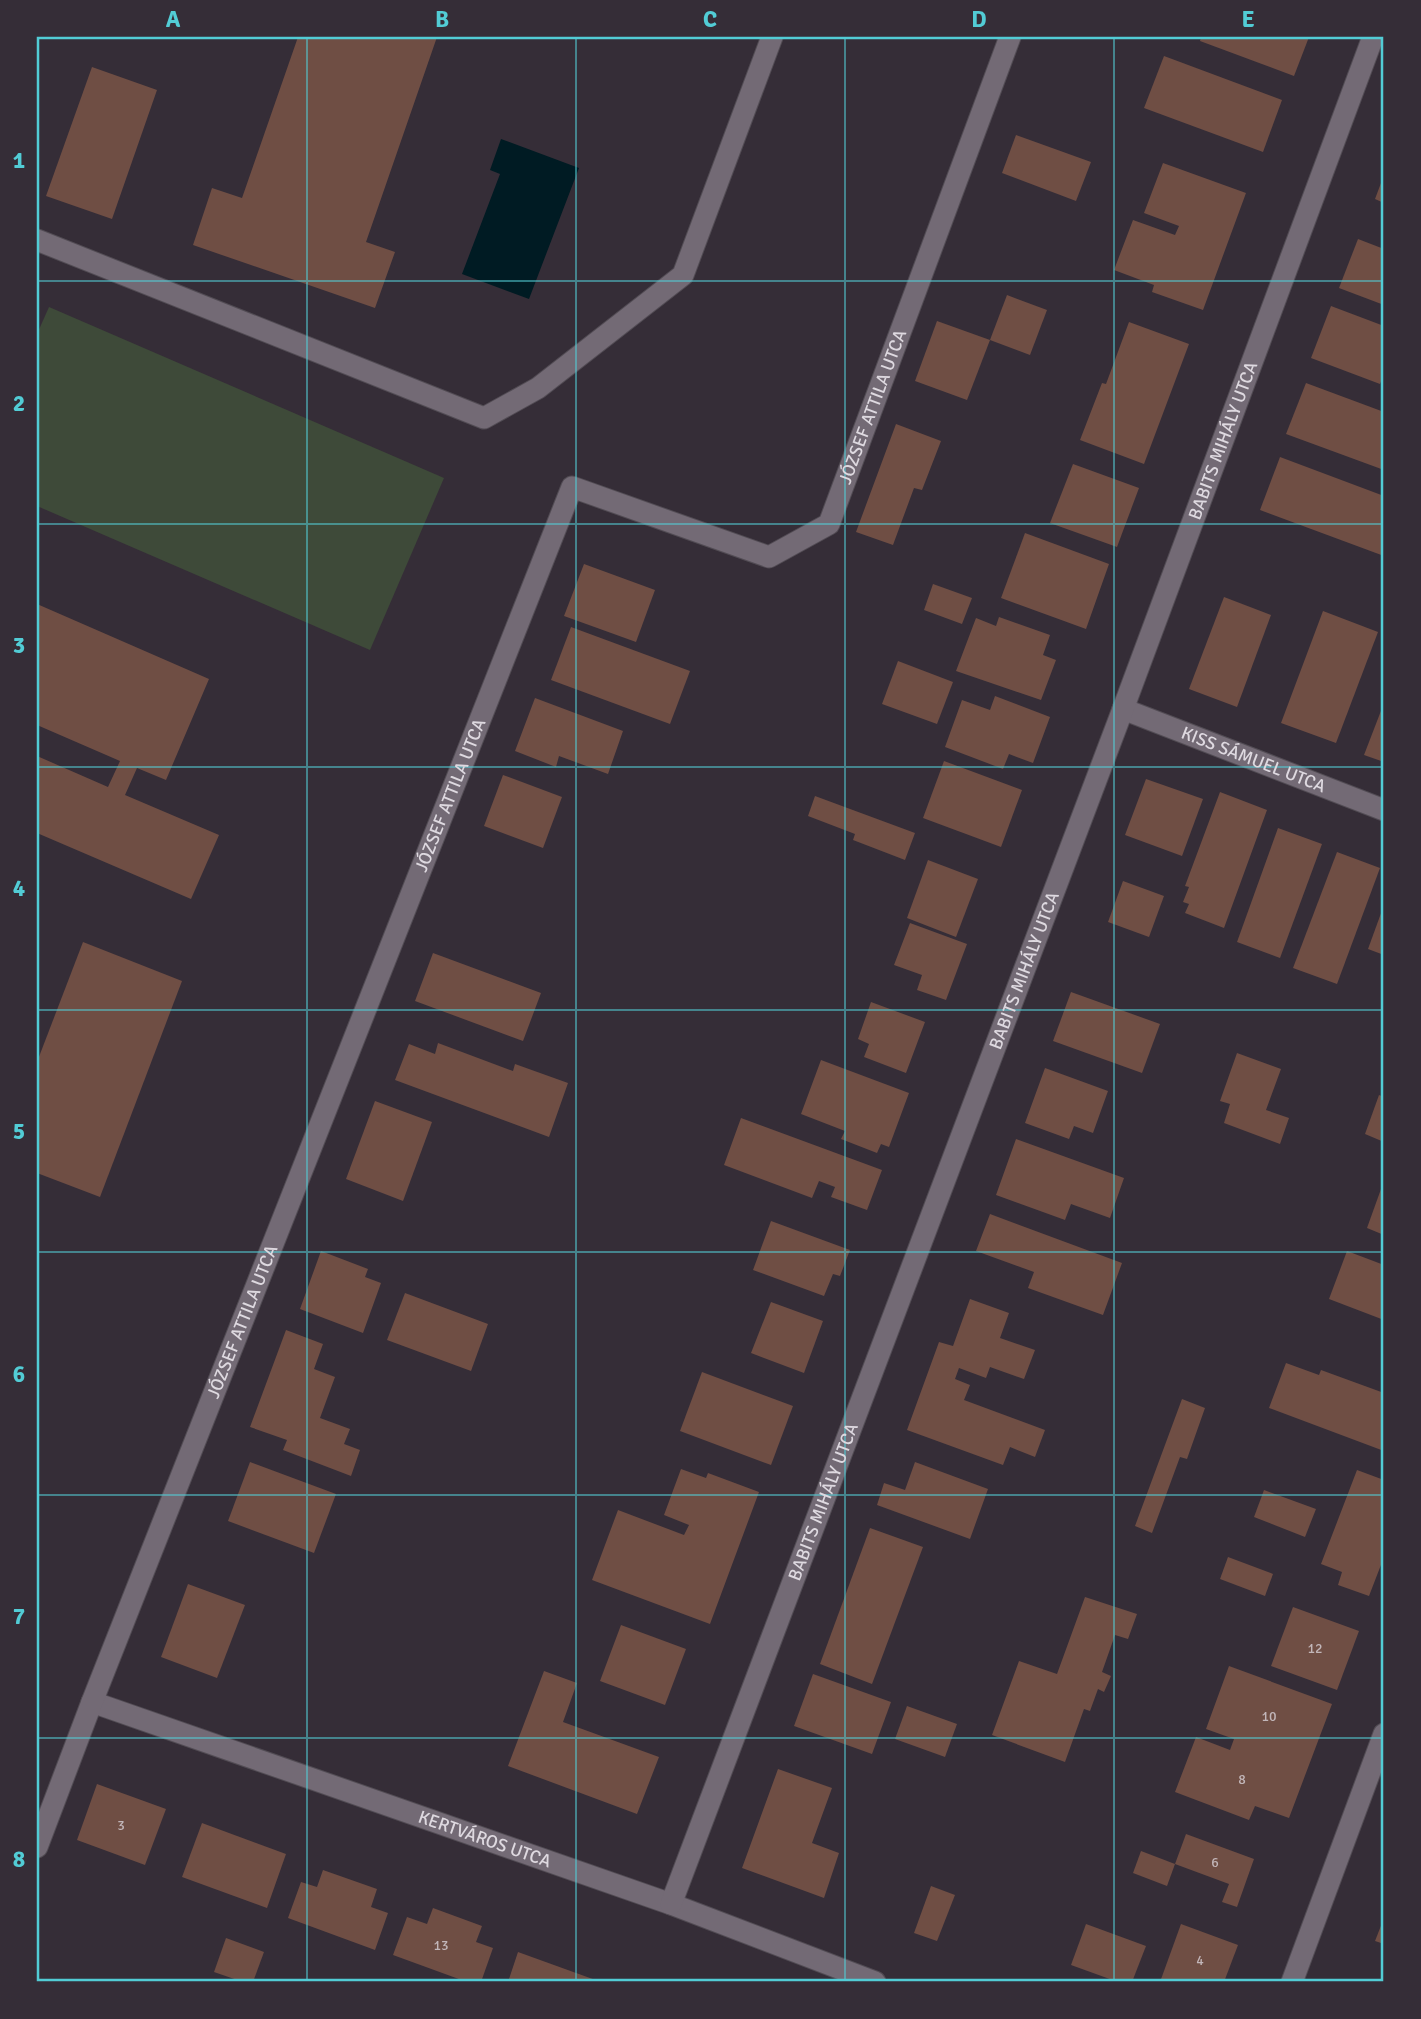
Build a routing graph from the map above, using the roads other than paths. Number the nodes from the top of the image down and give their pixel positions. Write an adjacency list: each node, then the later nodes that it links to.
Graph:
1 (772, 37): 4 (street)
2 (1010, 37): 7 (street, JÓZSEF ATTILA UTCA)
3 (1373, 37): 5 (street, BABITS MIHÁLY UTCA)
4 (37, 240)
5 (1122, 709): 6 (street, KISS SÁMUEL UTCA); 10 (street, BABITS MIHÁLY UTCA)
6 (1384, 810)
7 (92, 1702): 9 (street, JÓZSEF ATTILA UTCA); 10 (street, KERTVÁROS UTCA)
8 (1384, 1734): 12 (street)
9 (37, 1847)
10 (671, 1904): 11 (street, KERTVÁROS UTCA)
11 (875, 1982)
12 (1292, 1982)

